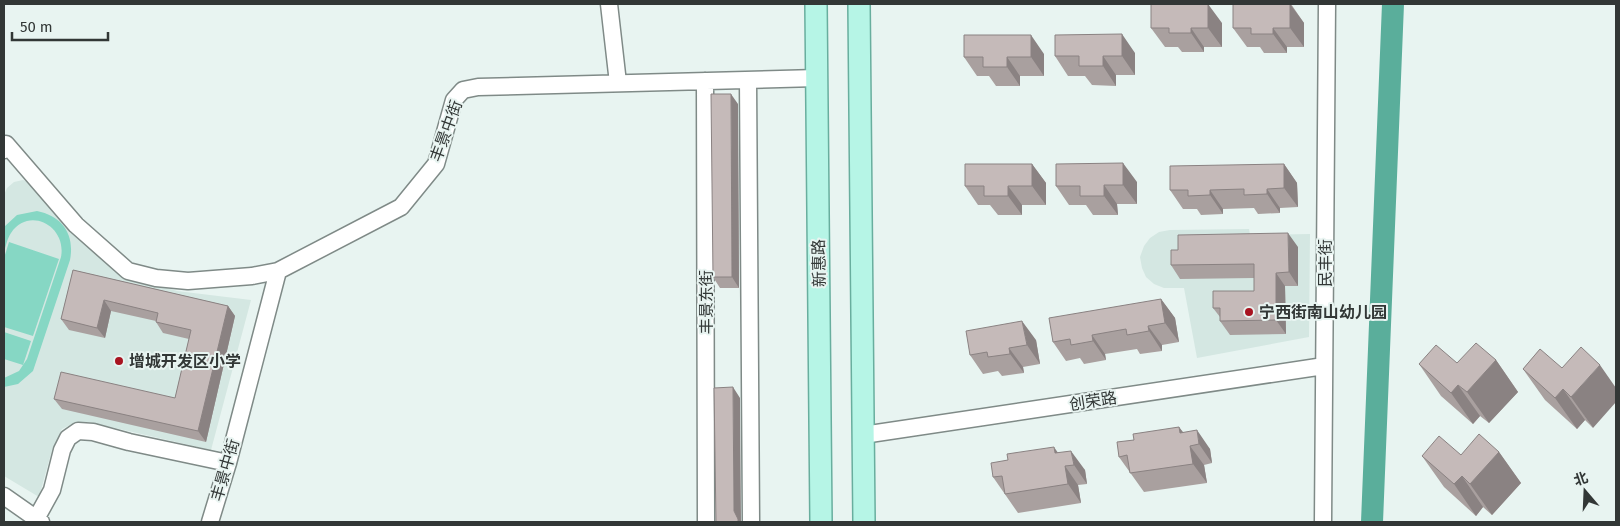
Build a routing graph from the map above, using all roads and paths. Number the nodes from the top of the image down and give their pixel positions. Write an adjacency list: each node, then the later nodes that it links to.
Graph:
1 (609, 4): 8 (street)
2 (816, 4): 5 (main road, 新惠路)
3 (859, 4): 12 (main road)
4 (1327, 4): 11 (street, 民丰街)
5 (817, 78): 6 (street, 丰景中街); 19 (main road, 新惠路)
6 (748, 80): 7 (street, 丰景中街); 18 (street)
7 (705, 81): 8 (street, 丰景中街); 17 (street, 丰景东街)
8 (618, 83): 10 (street, 丰景中街)
9 (5, 147): 10 (street)
10 (278, 271): 13 (street, 丰景中街)
11 (1324, 366): 12 (street, 创荣路); 21 (street, 民丰街)
12 (863, 436): 20 (main road)
13 (228, 463): 15 (street); 16 (street, 丰景中街)
14 (4, 496): 15 (street)
15 (38, 521)
16 (210, 522)
17 (706, 522)
18 (751, 522)
19 (821, 522)
20 (864, 522)
21 (1323, 522)

